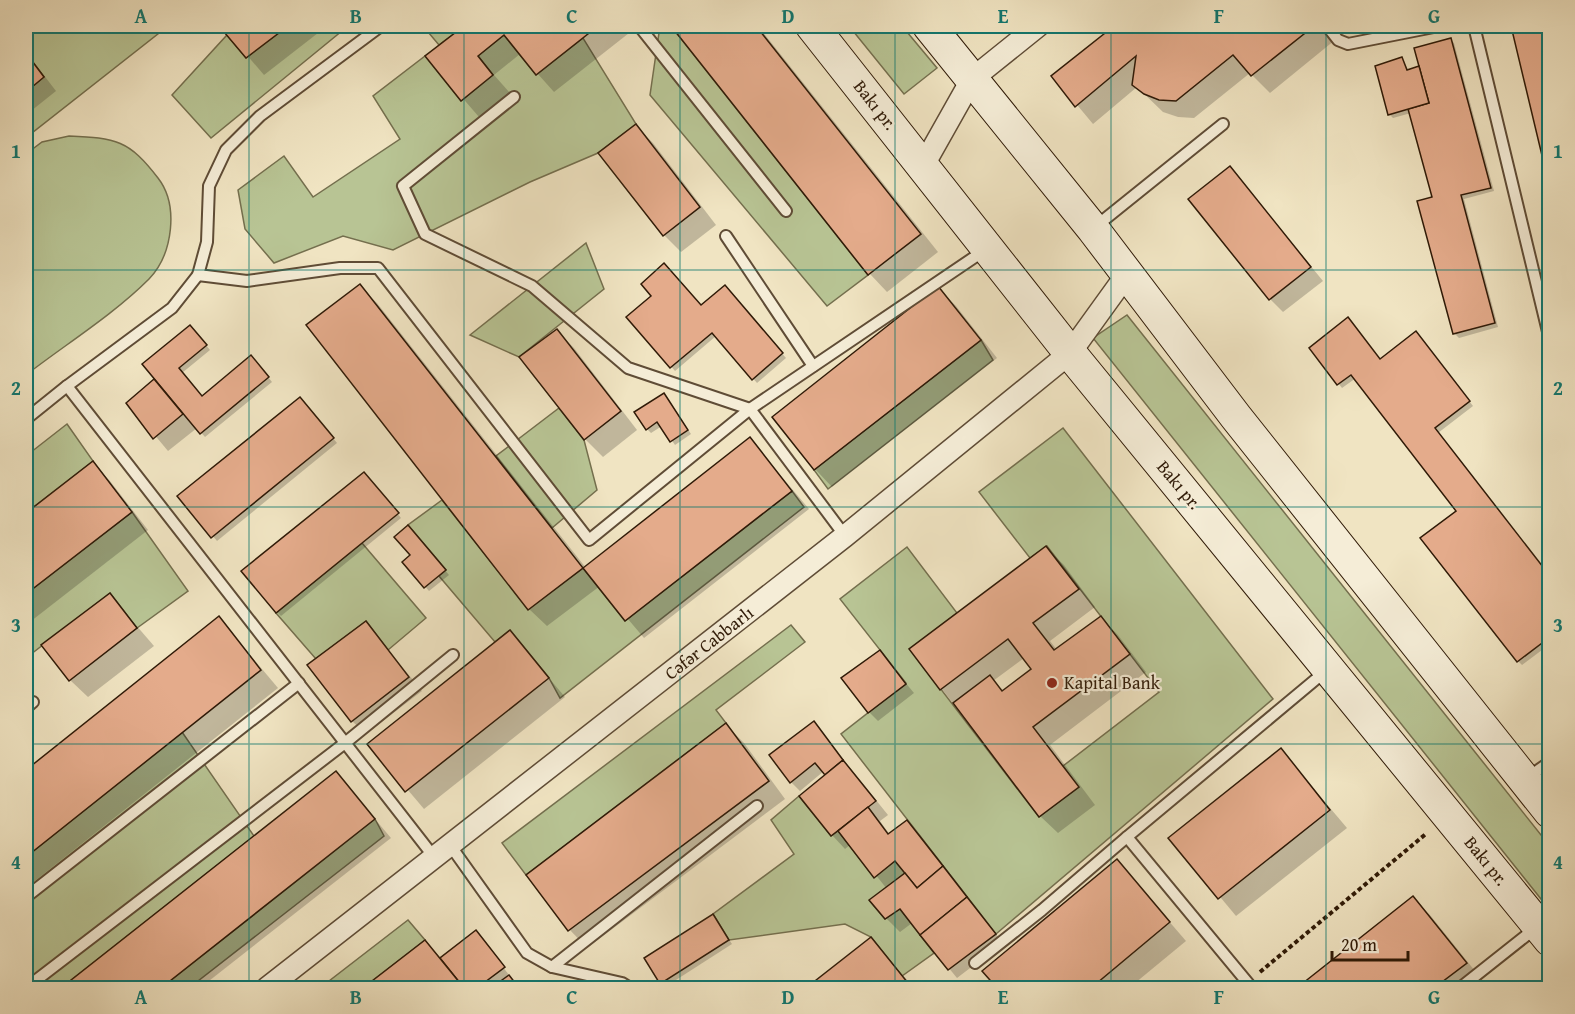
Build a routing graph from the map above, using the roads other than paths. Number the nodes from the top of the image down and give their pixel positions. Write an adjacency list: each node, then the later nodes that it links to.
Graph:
1 (381, 26): 18 (lane)
2 (639, 26): 13 (lane)
3 (812, 26): 12 (street, Bakı pr.)
4 (929, 26): 9 (street)
5 (1038, 26): 9 (street)
6 (1327, 26): 7 (lane)
7 (1439, 26)
8 (1474, 26): 19 (lane)
9 (972, 79): 12 (street); 14 (street)
10 (514, 97): 24 (lane)
11 (1223, 124): 14 (lane)
12 (923, 166): 16 (street, Bakı pr.)
13 (786, 211)
14 (1093, 230): 17 (street)
15 (726, 236): 22 (lane)
16 (988, 248): 21 (street, Bakı pr.); 22 (lane)
17 (1127, 274): 21 (street, Cəfər Cabbarlı); 32 (street)
18 (198, 275): 23 (lane); 24 (lane)
19 (1545, 300): 20 (lane)
20 (1550, 340)
21 (1070, 353): 26 (street, Cəfər Cabbarlı); 28 (street, Bakı pr.)
22 (813, 366): 24 (lane)
23 (67, 386): 25 (lane); 29 (lane)
24 (750, 409): 26 (lane)
25 (26, 419)
26 (845, 536): 36 (street, Cəfər Cabbarlı)
27 (453, 655): 30 (lane)
28 (1330, 668): 35 (lane); 38 (street, Bakı pr.)
29 (299, 683): 30 (lane); 37 (lane)
30 (345, 743): 36 (lane); 41 (lane)
31 (1550, 762): 32 (lane)
32 (1524, 780): 34 (street)
33 (757, 806): 40 (lane)
34 (1550, 812)
35 (1127, 837): 39 (lane); 44 (lane)
36 (442, 851): 40 (lane); 42 (street, Cəfər Cabbarlı)
37 (26, 897)
38 (1544, 933): 45 (lane)
39 (975, 963)
40 (552, 967): 43 (lane)
41 (26, 988)
42 (267, 988)
43 (630, 988)
44 (1252, 988)
45 (1460, 988)

